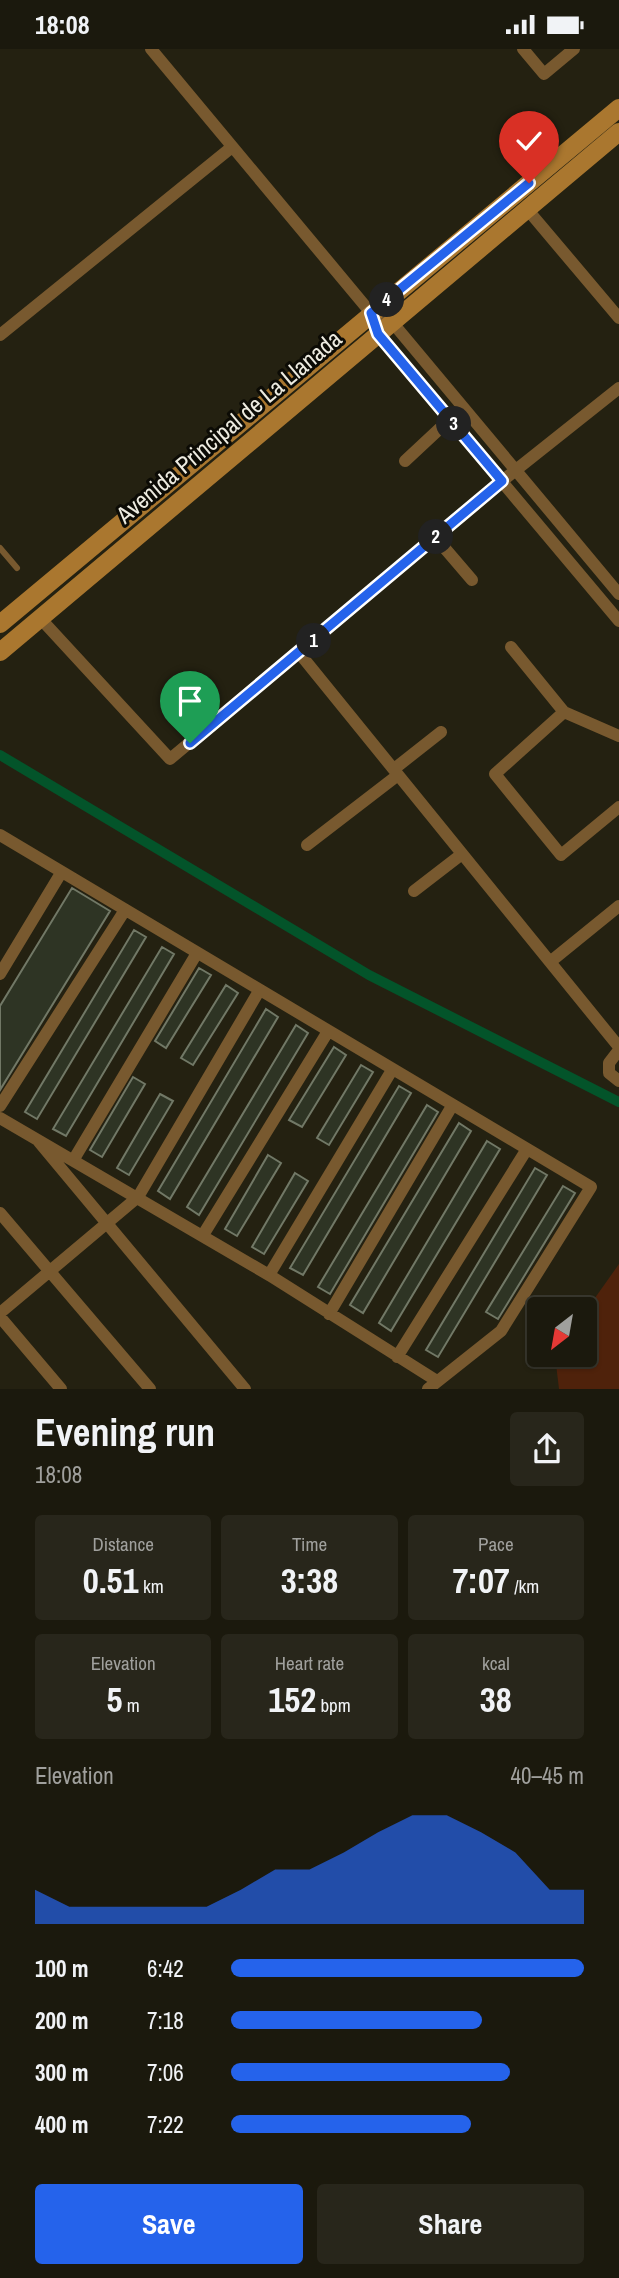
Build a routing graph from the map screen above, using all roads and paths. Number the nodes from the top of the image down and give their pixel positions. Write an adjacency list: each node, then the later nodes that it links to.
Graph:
1 (151, 49): 6 (street)
2 (523, 49): 3 (street)
3 (574, 49)
4 (619, 108): 8 (main road, Avenida Principal de La Llanada)
5 (619, 132): 7 (main road, Avenida Principal de La Llanada)
6 (232, 147): 8 (street); 11 (street)
7 (527, 209): 9 (street); 10 (main road, Avenida Principal de La Llanada)
8 (371, 313): 10 (street); 24 (main road, Avenida Principal de La Llanada)
9 (619, 318)
10 (385, 328): 13 (street); 15 (street); 22 (main road, Avenida Principal de La Llanada)
11 (0, 335)
12 (619, 388): 15 (street)
13 (450, 419): 14 (street); 16 (street)
14 (405, 461)
15 (517, 472): 16 (street); 21 (street)
16 (502, 481): 17 (street); 23 (street)
17 (436, 538): 20 (street); 28 (street)
18 (0, 548): 19 (lane)
19 (17, 568)
20 (472, 580)
21 (619, 594)
22 (40, 618): 25 (main road, Avenida Principal de La Llanada); 28 (street)
23 (619, 621)
24 (0, 624)
25 (8, 639): 27 (main road, Avenida Principal de La Llanada)
26 (511, 647): 29 (street)
27 (0, 652)
28 (300, 653): 32 (street)
29 (564, 712): 31 (street); 33 (street)
30 (441, 732): 32 (street)
31 (619, 736)
32 (396, 772): 35 (street); 36 (street)
33 (619, 807)
34 (1, 837): 37 (street)
35 (307, 845)
36 (462, 854): 38 (street); 42 (street)
37 (61, 873): 40 (street); 43 (street)
38 (414, 891)
39 (619, 906): 42 (street)
40 (125, 910): 41 (street); 49 (street)
41 (197, 953): 44 (street); 54 (street)
42 (550, 962): 46 (street)
43 (0, 974)
44 (259, 991): 45 (street); 55 (street)
45 (327, 1033): 47 (street); 58 (street)
46 (619, 1048): 48 (street)
47 (392, 1070): 50 (street); 60 (street)
48 (619, 1081)
49 (0, 1106)
50 (452, 1106): 53 (street); 61 (street)
51 (0, 1118): 52 (street)
52 (34, 1137): 54 (street); 57 (street)
53 (527, 1149): 63 (street); 64 (street)
54 (74, 1159): 55 (street)
55 (138, 1197): 57 (street); 58 (street)
56 (0, 1213): 59 (street)
57 (106, 1223): 59 (street); 67 (street)
58 (203, 1235): 60 (street)
59 (50, 1271): 62 (street); 66 (street)
60 (269, 1275): 61 (street)
61 (330, 1314): 63 (street)
62 (0, 1315): 65 (street)
63 (397, 1357): 64 (street)
64 (432, 1385)
65 (61, 1389)
66 (150, 1389)
67 (244, 1389)

